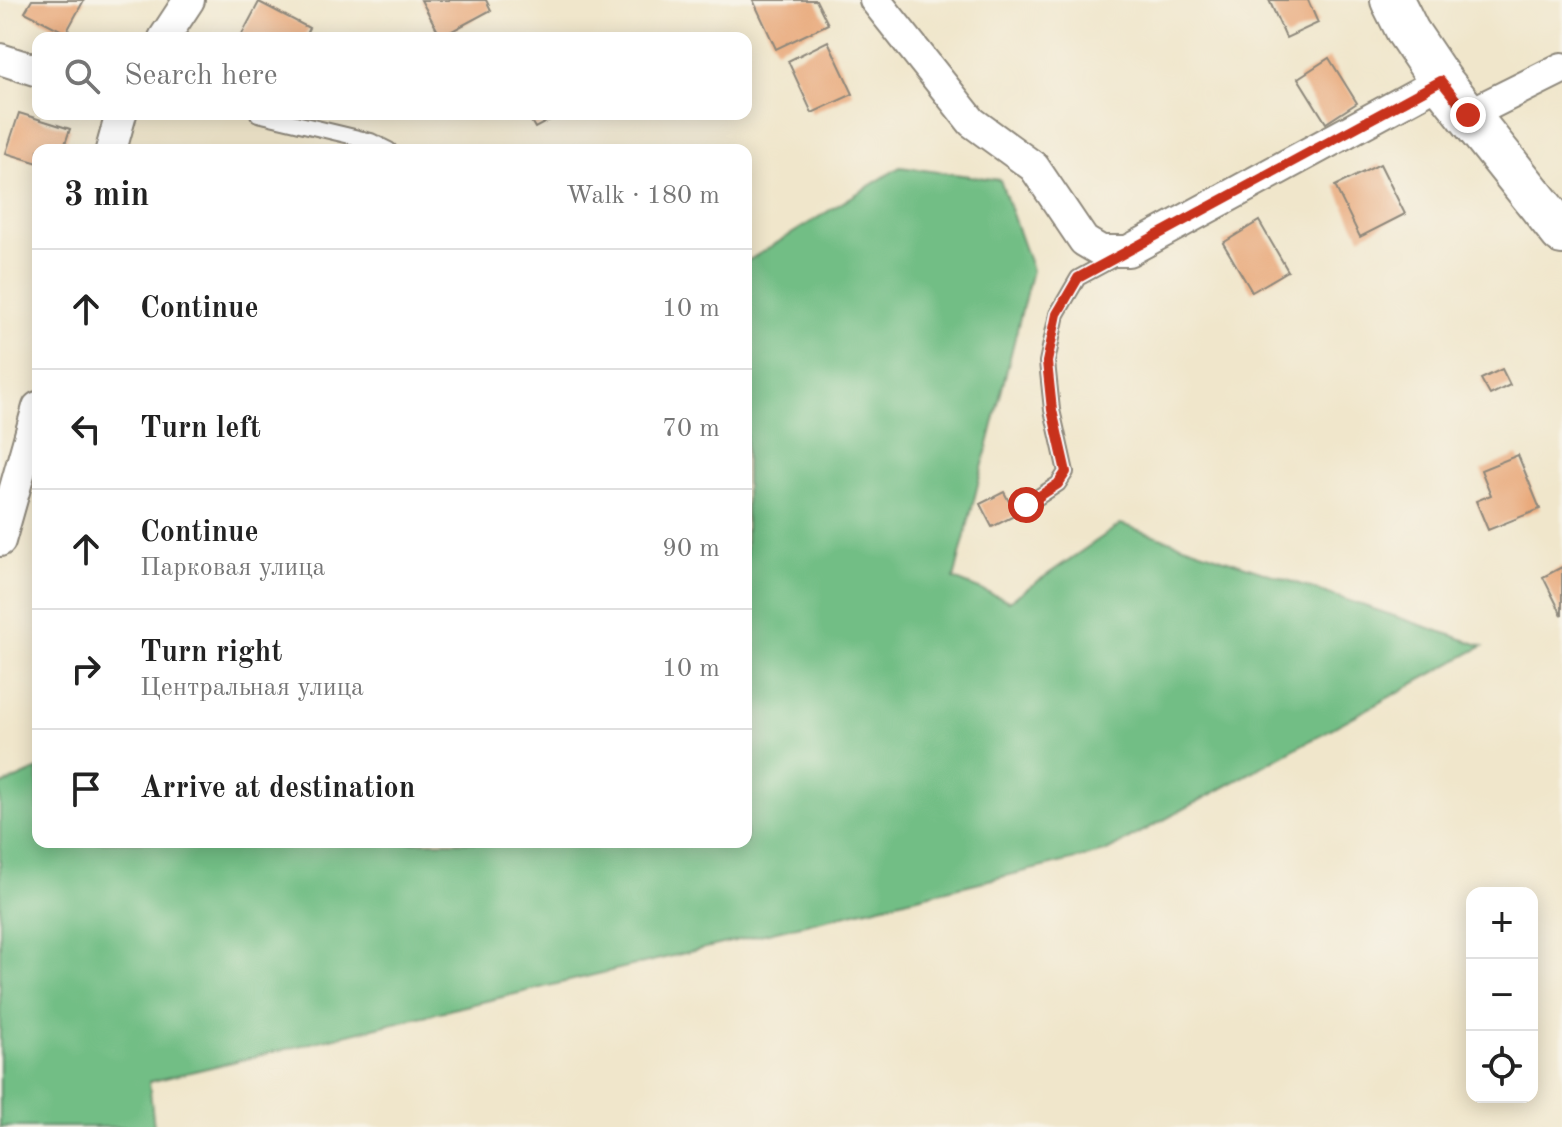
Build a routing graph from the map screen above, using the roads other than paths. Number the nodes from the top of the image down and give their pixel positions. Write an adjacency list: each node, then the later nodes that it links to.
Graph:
1 (189, 0): 4 (street)
2 (875, 0): 15 (street)
3 (1392, 0): 8 (main road)
4 (168, 32)
5 (0, 59): 7 (street)
6 (1562, 68): 9 (street)
7 (32, 69)
8 (1441, 81): 9 (main road); 15 (street)
9 (1468, 115): 14 (main road)
10 (119, 120): 12 (street)
11 (283, 120): 13 (lane)
12 (113, 144)
13 (377, 144)
14 (1562, 233)
15 (1128, 251): 17 (lane)
16 (32, 428): 18 (street)
17 (1026, 505)
18 (0, 541)

